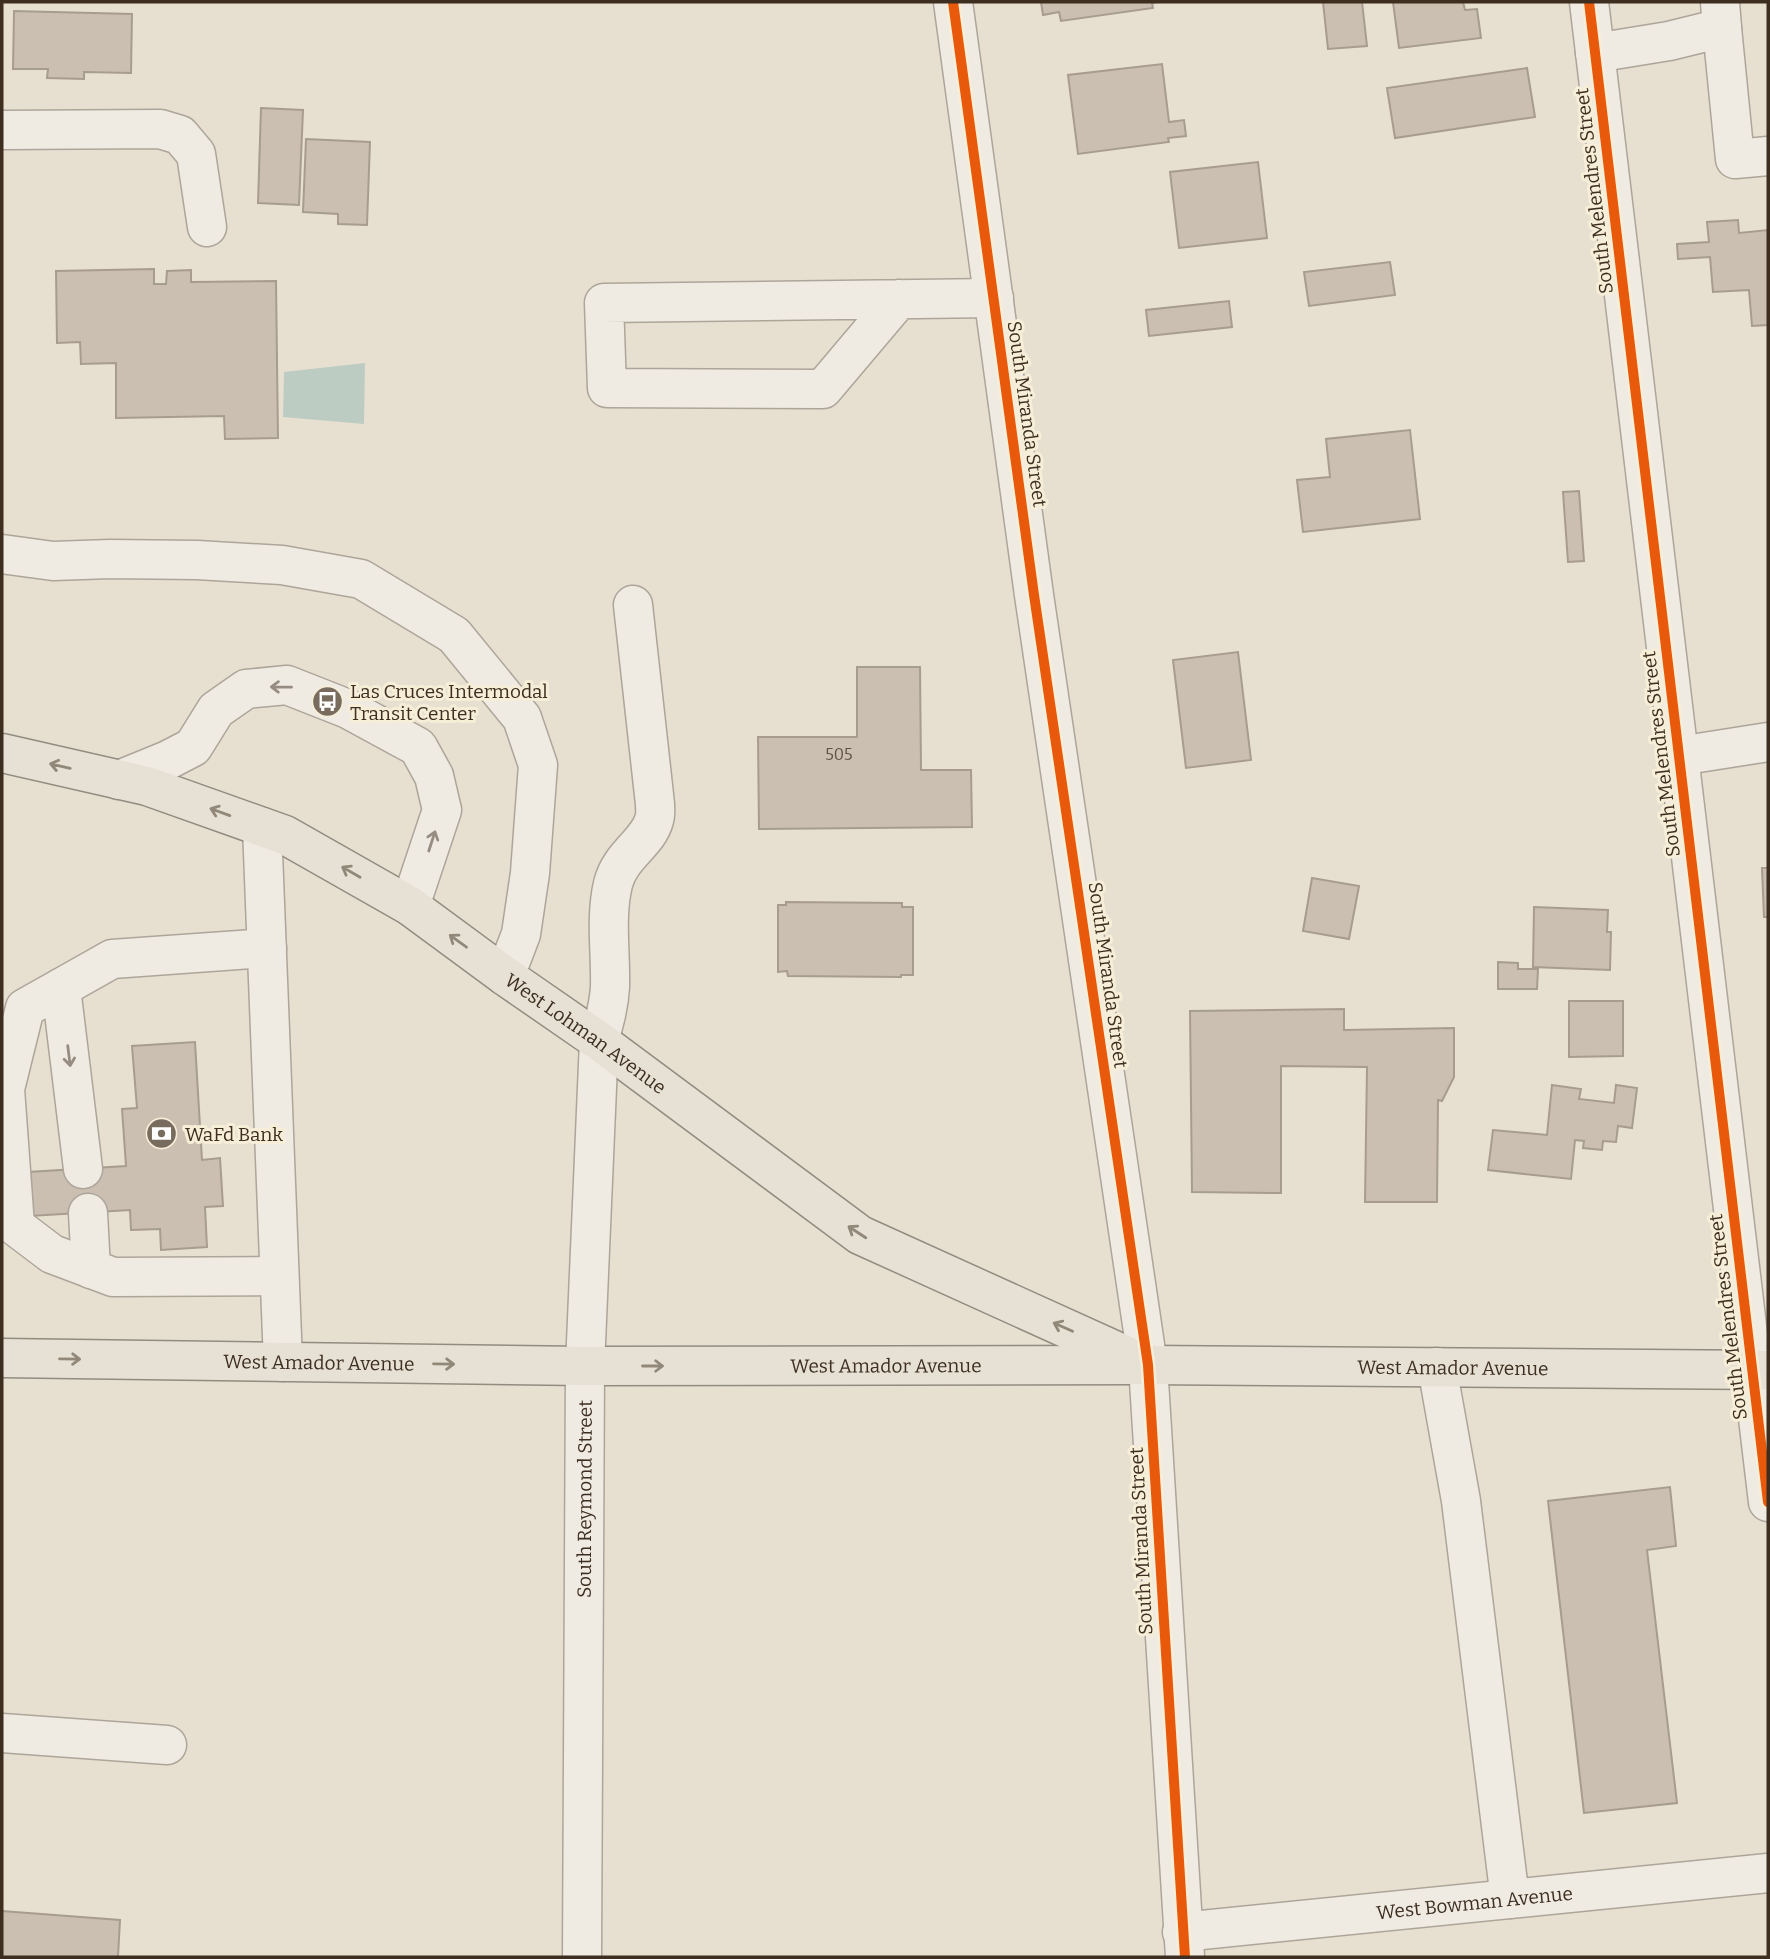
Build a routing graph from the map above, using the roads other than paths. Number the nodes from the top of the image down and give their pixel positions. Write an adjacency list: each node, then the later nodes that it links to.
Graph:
1 (953, 2): 8 (street, South Miranda Street)
2 (1589, 2): 4 (street, South Melendres Street)
3 (1721, 15): 4 (street); 6 (street)
4 (1595, 53): 14 (street, South Melendres Street)
5 (2, 130): 7 (street)
6 (1768, 156)
7 (207, 227)
8 (994, 298): 9 (street); 28 (street, South Miranda Street)
9 (899, 299): 9 (street)
10 (2, 554): 19 (street)
11 (633, 605): 21 (street, South Reymond Street)
12 (1768, 741): 14 (street)
13 (2, 753): 15 (main road, West Lohman Avenue, one-way to 13)
14 (1679, 756): 31 (street, South Melendres Street)
15 (119, 780): 16 (main road, West Lohman Avenue, one-way to 15); 17 (street, one-way to 15)
16 (262, 827): 17 (main road, West Lohman Avenue, one-way to 16); 18 (street)
17 (410, 906): 19 (main road, West Lohman Avenue, one-way to 17)
18 (267, 948): 20 (street); 25 (street)
19 (505, 976): 21 (main road, West Lohman Avenue)
20 (61, 988): 22 (street, one-way to 22); 24 (street)
21 (599, 1041): 28 (main road, West Lohman Avenue, one-way to 21); 29 (street, South Reymond Street)
22 (83, 1169)
23 (88, 1213): 24 (street)
24 (91, 1269): 25 (street)
25 (279, 1276): 27 (street)
26 (2, 1358): 27 (main road, West Amador Avenue, one-way to 27)
27 (283, 1362): 29 (main road, West Amador Avenue, one-way to 29)
28 (1148, 1365): 29 (main road, West Amador Avenue, one-way to 28); 30 (main road, West Amador Avenue); 37 (street, South Miranda Street)
29 (585, 1366): 38 (street, South Reymond Street)
30 (1437, 1367): 31 (main road, West Amador Avenue); 36 (street)
31 (1760, 1370): 32 (street, South Melendres Street)
32 (1768, 1503)
33 (2, 1733): 34 (street)
34 (167, 1745)
35 (1768, 1873): 36 (street, West Bowman Avenue)
36 (1510, 1899): 37 (street, West Bowman Avenue)
37 (1184, 1945)
38 (582, 1957)

